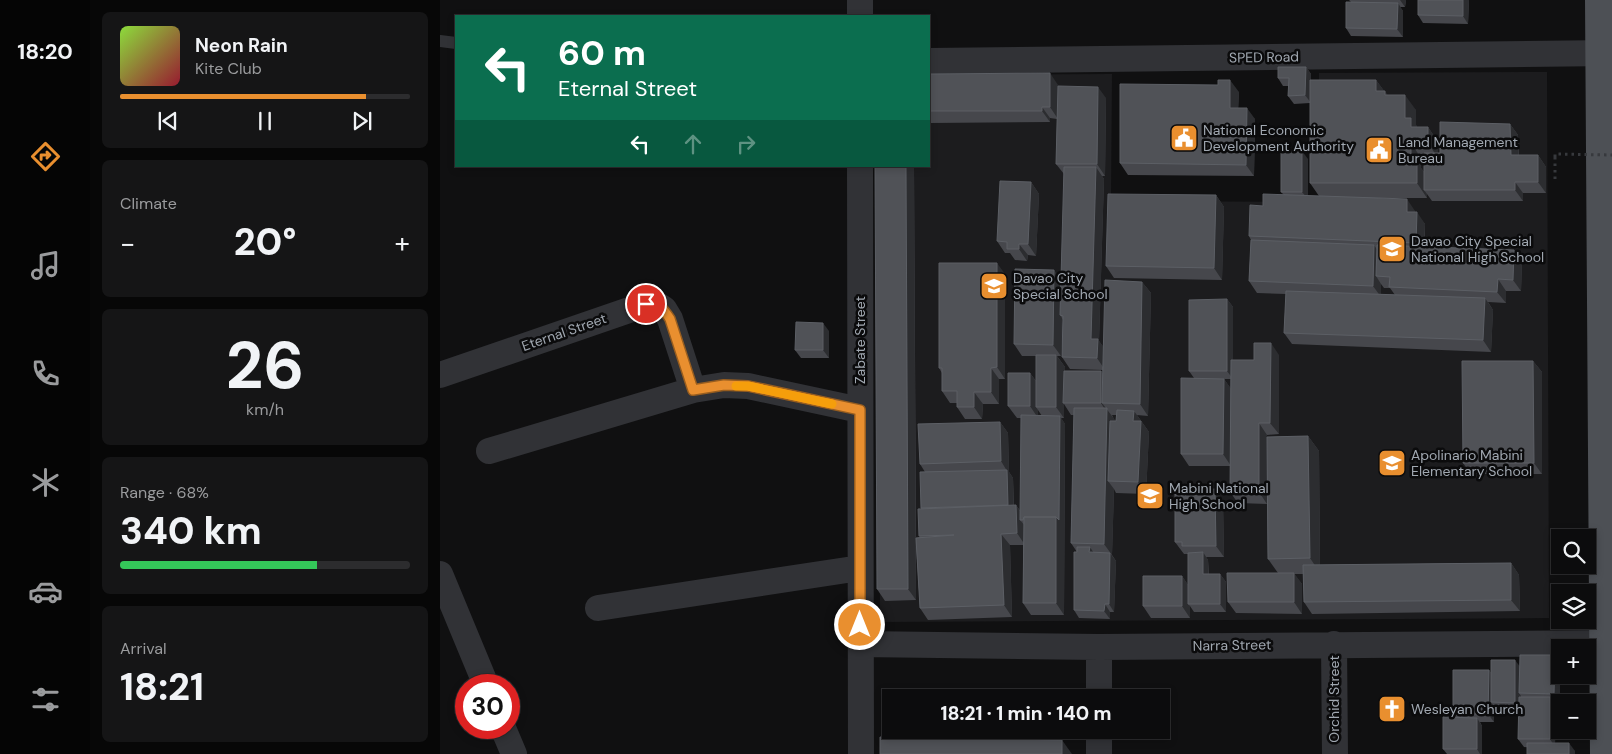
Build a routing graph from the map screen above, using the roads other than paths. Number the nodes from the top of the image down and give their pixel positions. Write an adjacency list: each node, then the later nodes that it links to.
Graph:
1 (860, 0): 3 (street)
2 (1599, 0): 6 (main road)
3 (860, 15)
4 (440, 41): 5 (lane)
5 (455, 43)
6 (1606, 54): 7 (street, SPED Road); 16 (main road)
7 (930, 61)
8 (860, 167): 11 (street, Zabate Street)
9 (440, 375): 10 (street, Eternal Street)
10 (693, 390): 11 (street); 12 (street)
11 (860, 410): 13 (street, Zabate Street)
12 (489, 451)
13 (860, 568): 15 (street); 17 (street, Zabate Street)
14 (440, 574): 20 (street)
15 (598, 608)
16 (1608, 643): 18 (street, Narra Street); 24 (main road)
17 (860, 644): 19 (street, Narra Street); 26 (street, Zabate Street)
18 (1334, 644): 19 (street, Narra Street); 28 (street, Orchid Street)
19 (1099, 647): 21 (street)
20 (481, 674)
21 (1099, 689)
22 (508, 739): 25 (street)
23 (1099, 739): 27 (street)
24 (1606, 750)
25 (514, 754)
26 (861, 754)
27 (1099, 754)
28 (1335, 754)

